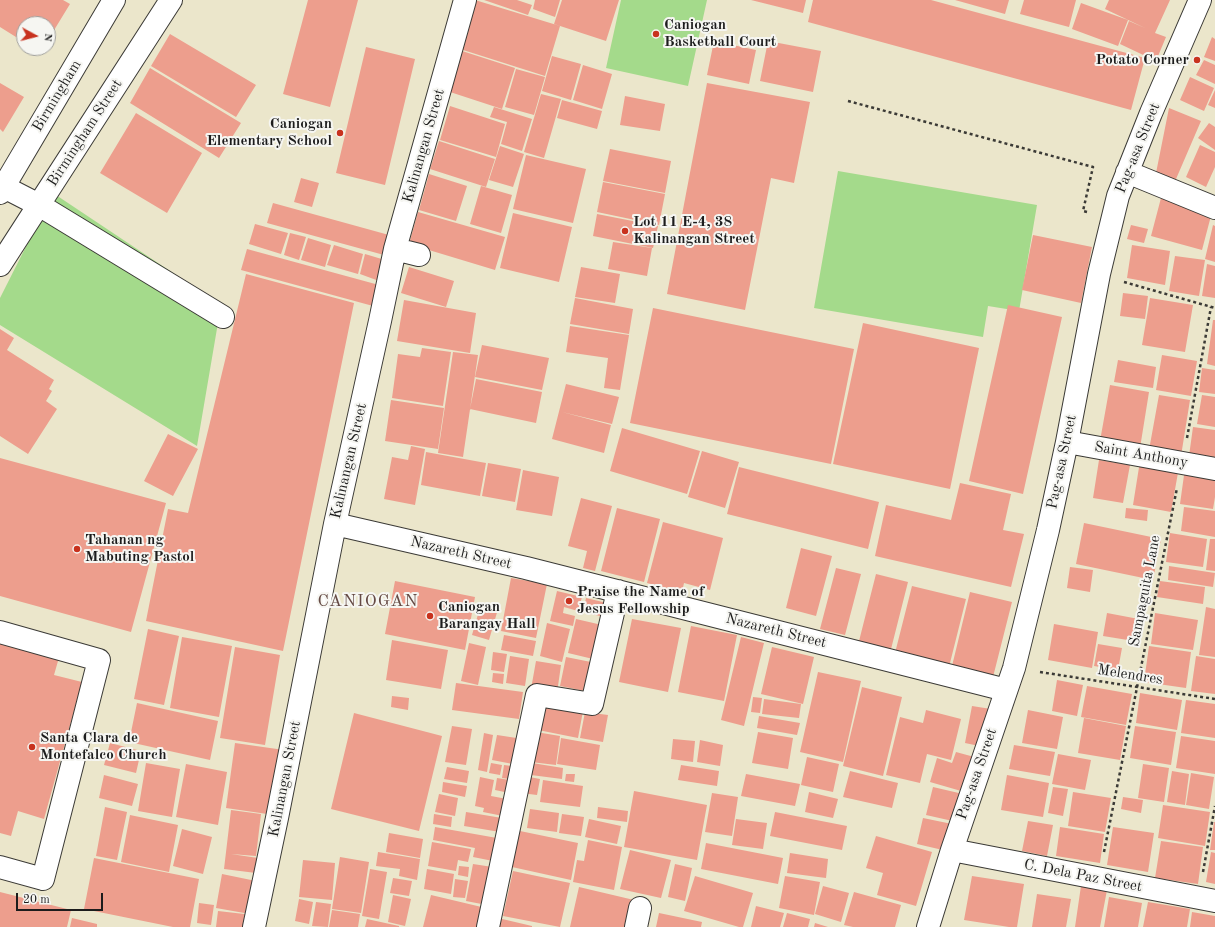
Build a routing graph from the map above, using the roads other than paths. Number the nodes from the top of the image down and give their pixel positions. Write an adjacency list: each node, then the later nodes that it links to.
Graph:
1 (114, 0): 6 (street, Birmingham)
2 (170, 0): 7 (street, Birmingham Street)
3 (465, 0): 9 (street, Kalinangan Street)
4 (1200, 0): 5 (street, Pag-asa Street)
5 (1127, 172): 8 (street); 13 (street, Pag-asa Street)
6 (1, 188): 7 (street)
7 (39, 205): 11 (street, Birmingham Street); 12 (street)
8 (1215, 208)
9 (395, 249): 10 (street); 15 (street, Kalinangan Street)
10 (419, 256)
11 (0, 265)
12 (223, 317)
13 (1067, 442): 14 (street, Saint Anthony); 18 (street, Pag-asa Street)
14 (1215, 469)
15 (335, 524): 16 (street, Nazareth Street); 22 (street, Kalinangan Street)
16 (618, 591): 18 (street, Nazareth Street); 23 (street)
17 (0, 632): 20 (street)
18 (1006, 690): 19 (street, Pag-asa Street)
19 (952, 850): 21 (street, C. Dela Paz Street); 24 (street, Pag-asa Street)
20 (0, 866)
21 (1207, 900)
22 (254, 927)
23 (488, 927)
24 (928, 927)

